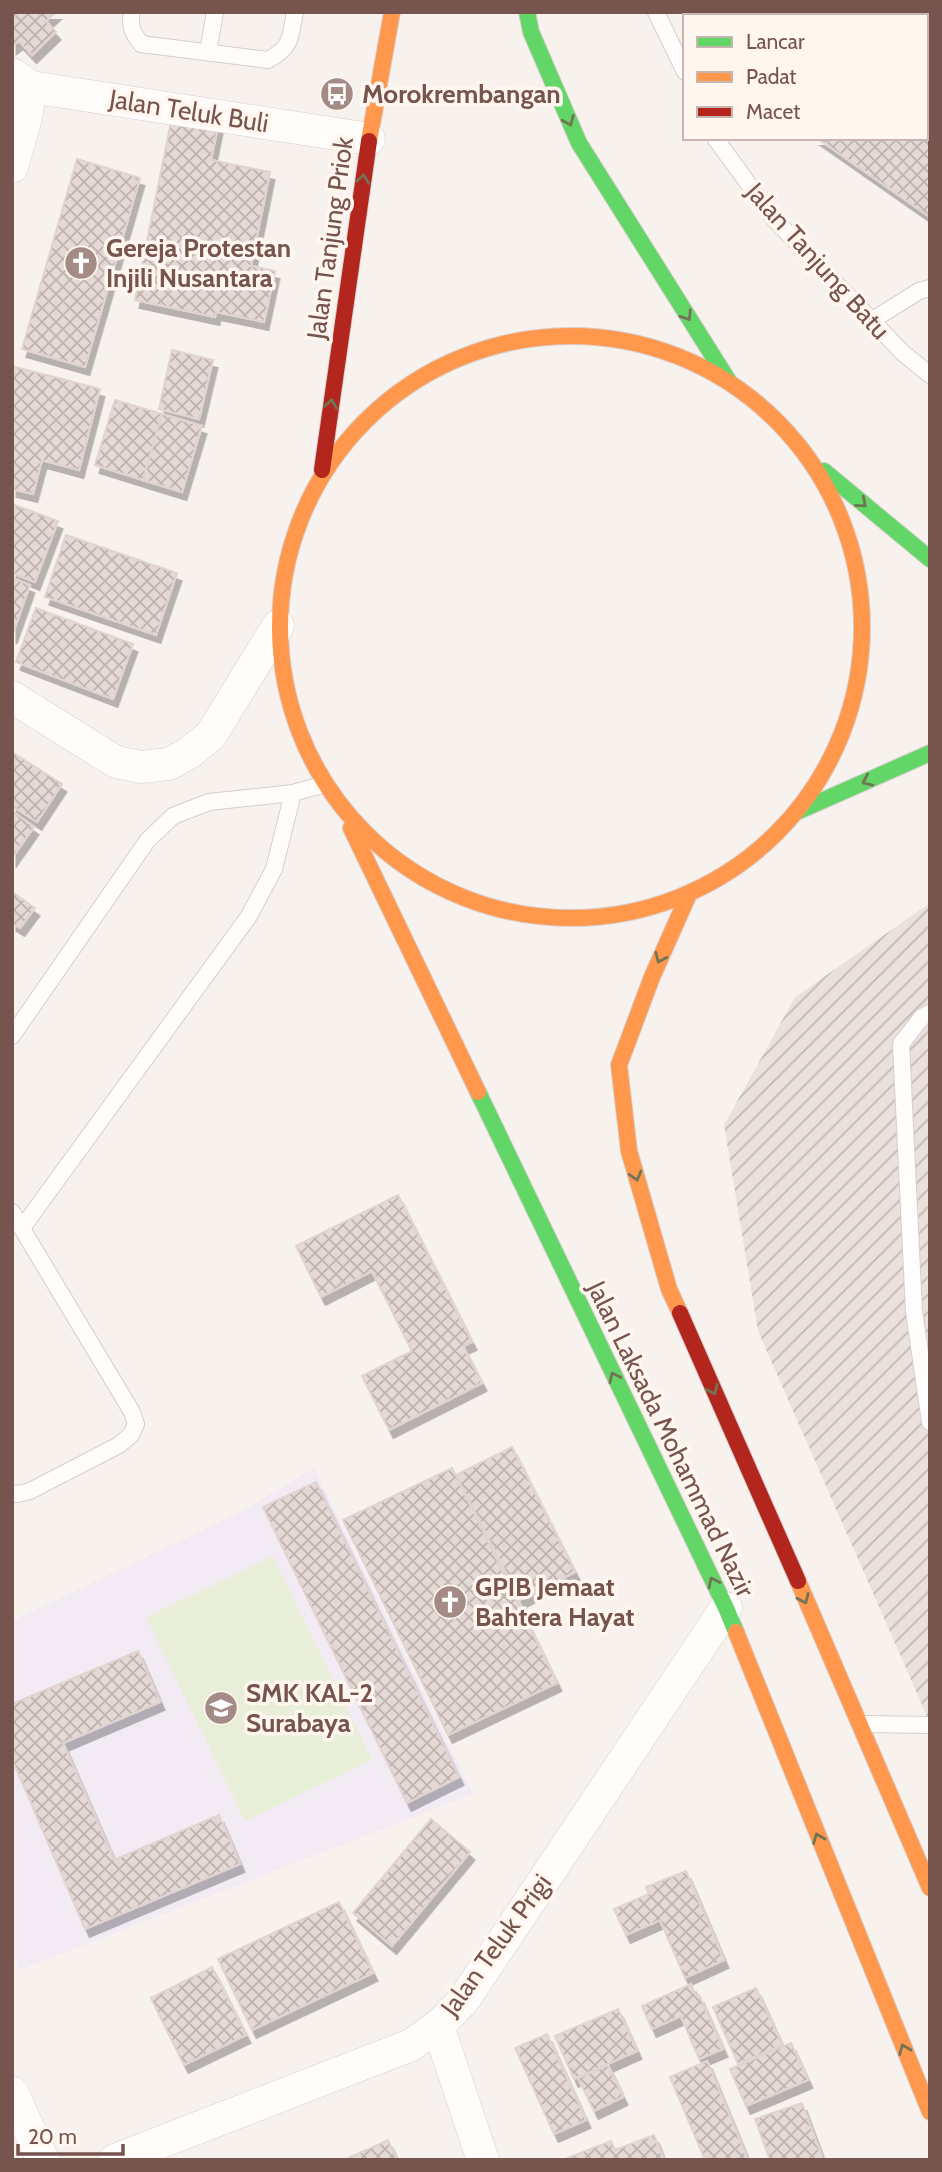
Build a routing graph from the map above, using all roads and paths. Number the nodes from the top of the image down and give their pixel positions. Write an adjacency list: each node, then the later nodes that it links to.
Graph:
1 (132, 12): 7 (lane)
2 (215, 12): 7 (lane)
3 (295, 12): 7 (lane)
4 (392, 12): 10 (main road, Jalan Tanjung Priok)
5 (527, 12): 16 (main road, one-way to 16)
6 (656, 12): 8 (lane)
7 (208, 52)
8 (683, 68)
9 (22, 80): 10 (street, Jalan Teluk Buli); 12 (street)
10 (369, 139): 18 (main road, Jalan Tanjung Priok, one-way to 10)
11 (716, 140): 14 (lane, Jalan Tanjung Batu)
12 (12, 167)
13 (930, 288): 14 (lane)
14 (871, 321): 15 (lane, Jalan Tanjung Batu)
15 (930, 375)
16 (730, 383): 17 (main road); 18 (main road)
17 (809, 459): 19 (main road, one-way to 19); 26 (main road)
18 (322, 472): 20 (main road)
19 (930, 559)
20 (278, 626): 21 (street); 23 (main road)
21 (12, 698)
22 (930, 753): 26 (main road, one-way to 26)
23 (325, 783): 24 (lane); 25 (main road)
24 (293, 793): 29 (lane); 31 (lane)
25 (337, 801): 27 (main road); 34 (main road, Jalan Laksada Mohammad Nazir, one-way to 25)
26 (799, 811): 27 (main road)
27 (688, 896): 35 (main road, Jalan Laksada Mohammad Nazir, one-way to 35)
28 (930, 1013): 32 (lane)
29 (12, 1037)
30 (12, 1212): 31 (lane)
31 (22, 1228): 33 (lane)
32 (930, 1422)
33 (12, 1493)
34 (726, 1608): 38 (street, Jalan Teluk Prigi); 40 (main road, Jalan Laksada Mohammad Nazir, one-way to 34)
35 (861, 1724): 36 (lane); 37 (main road, Jalan Laksada Mohammad Nazir)
36 (930, 1725)
37 (930, 1888)
38 (438, 2026): 42 (street, Jalan Teluk Prigi); 43 (street)
39 (12, 2092): 41 (street)
40 (930, 2112)
41 (43, 2160)
42 (115, 2160)
43 (483, 2160)

